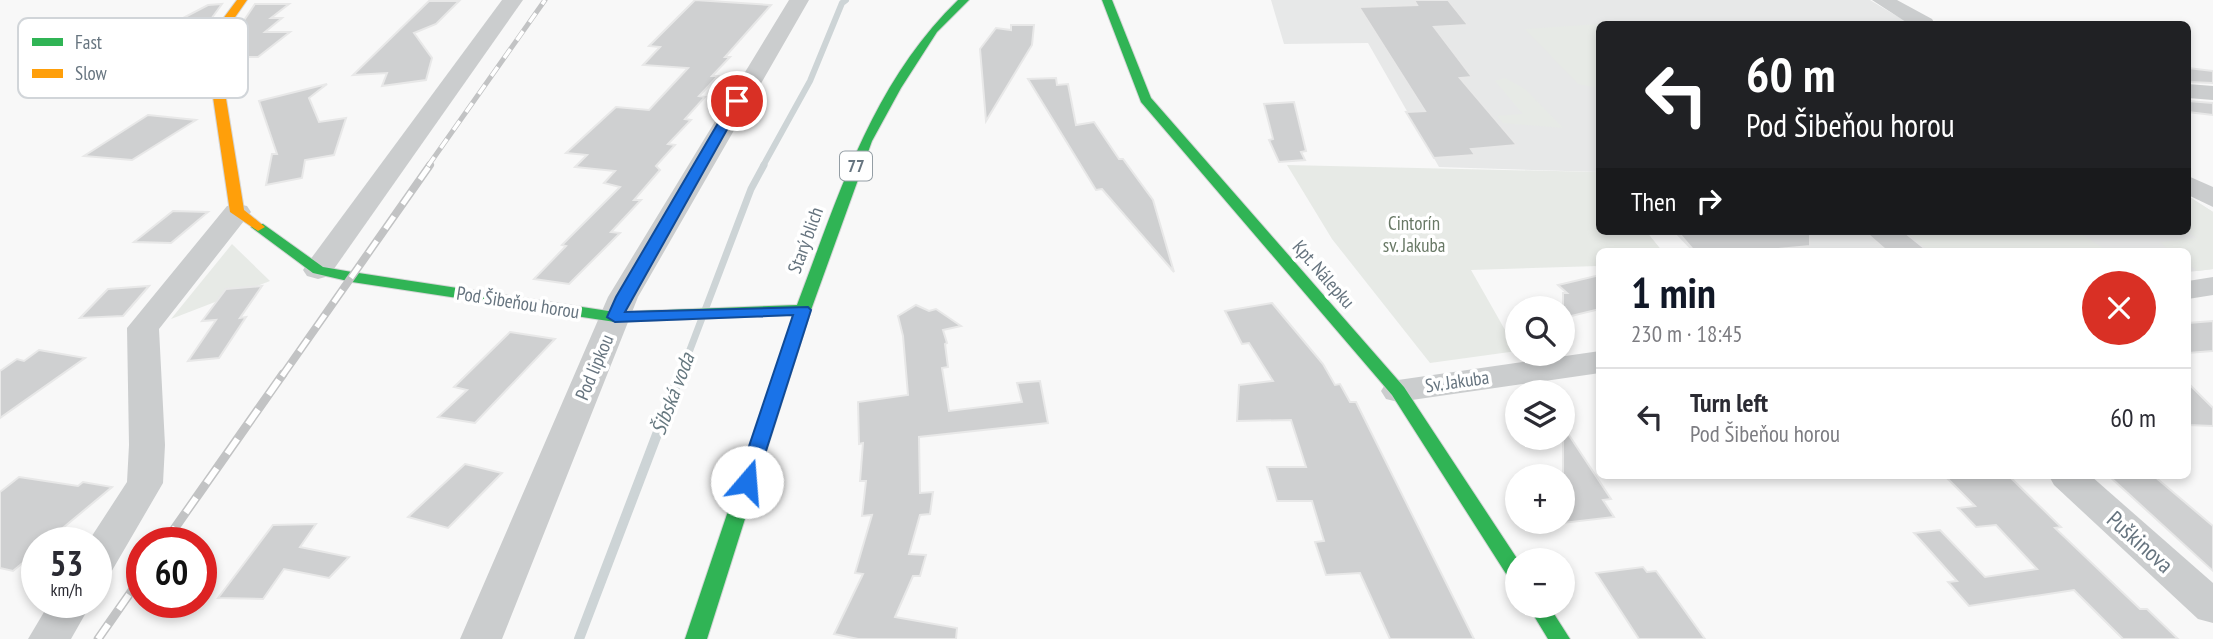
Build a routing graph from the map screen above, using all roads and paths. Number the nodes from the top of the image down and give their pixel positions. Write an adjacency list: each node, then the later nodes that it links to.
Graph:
1 (242, 0): 7 (street)
2 (513, 0): 15 (street)
3 (799, 0): 19 (street, Pod lipkou)
4 (964, 0): 18 (street, Starý blich / 77)
5 (1107, 0): 21 (street, Kpt. Nálepku)
6 (1882, 0): 8 (street)
7 (229, 18)
8 (1919, 21)
9 (2191, 91): 10 (street)
10 (2213, 93)
11 (219, 98): 14 (street)
12 (2191, 186): 13 (street)
13 (2213, 199)
14 (237, 212): 15 (street, Pod Šibeňou horou); 23 (street)
15 (318, 270): 19 (street, Pod Šibeňou horou)
16 (2213, 286): 17 (street)
17 (2191, 290)
18 (803, 310): 19 (street, Pod Šibeňou horou); 30 (street, Starý blich / 77)
19 (615, 317): 29 (street, Pod lipkou)
20 (1596, 363): 21 (street, Sv. Jakuba)
21 (1398, 391): 24 (street, Kpt. Nálepku)
22 (2070, 479): 25 (street, Puškinova)
23 (112, 537)
24 (1505, 556)
25 (2213, 607)
26 (62, 618): 28 (street)
27 (1546, 618): 31 (street)
28 (49, 639)
29 (481, 639)
30 (696, 639)
31 (1559, 639)

